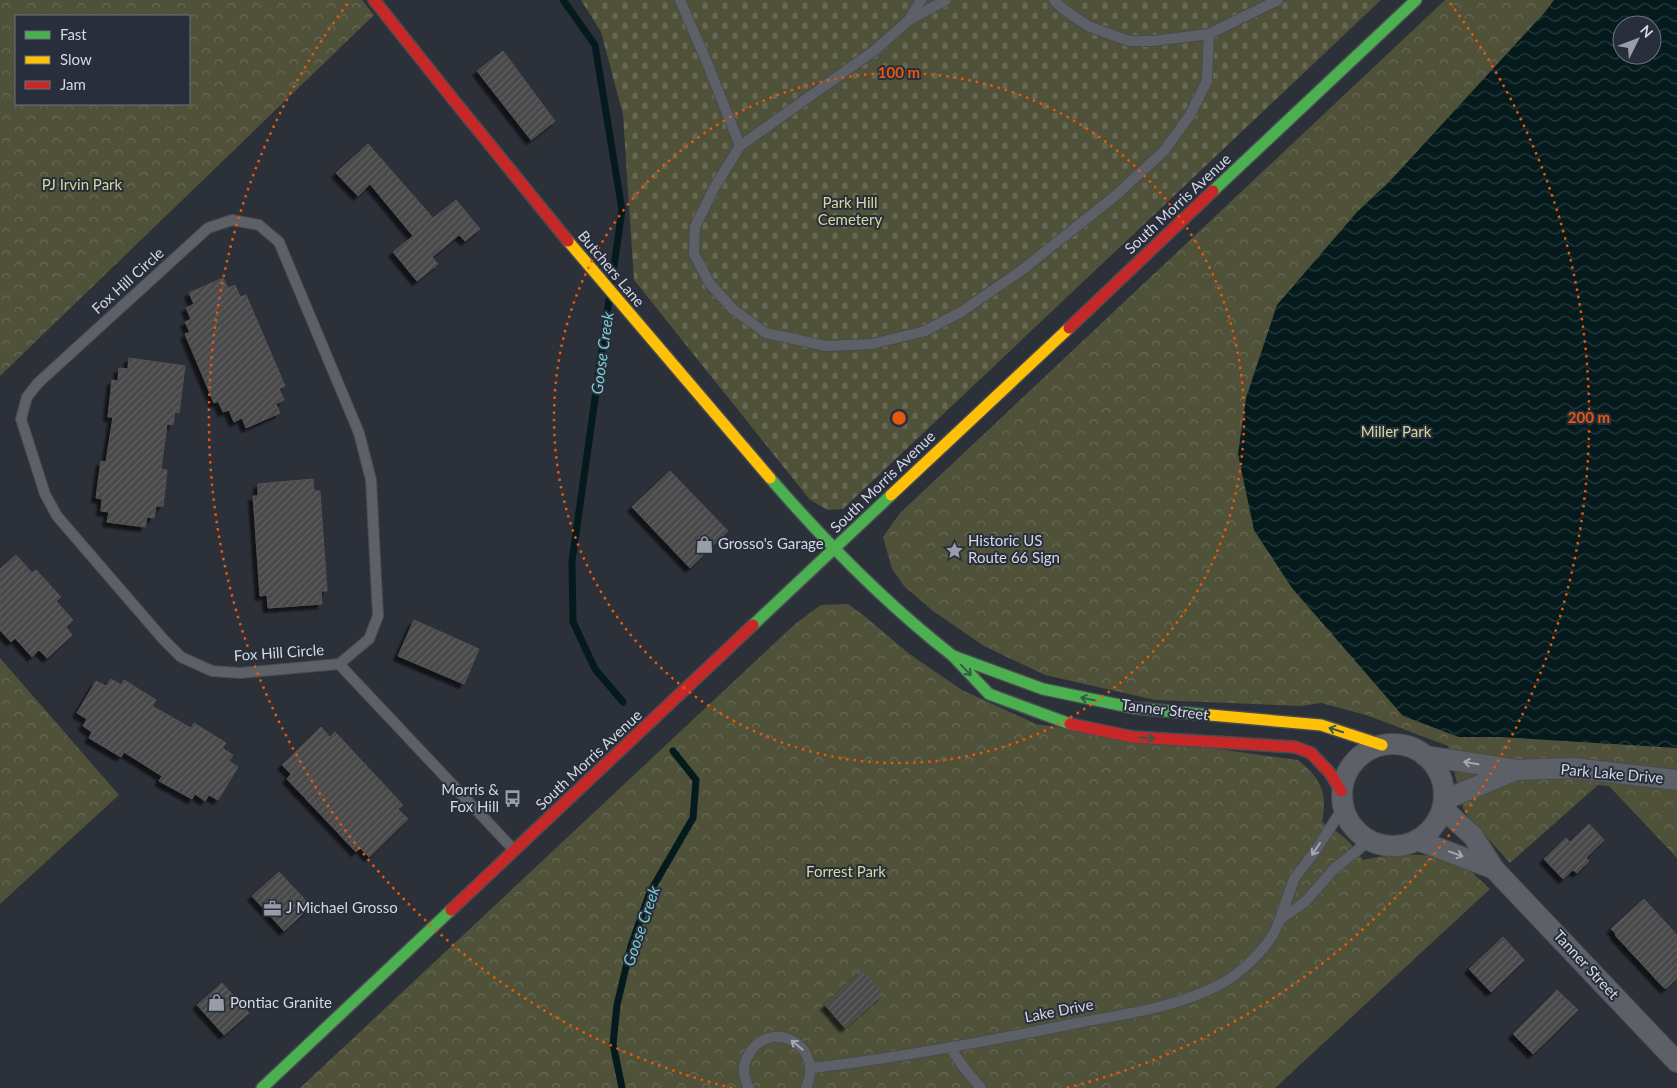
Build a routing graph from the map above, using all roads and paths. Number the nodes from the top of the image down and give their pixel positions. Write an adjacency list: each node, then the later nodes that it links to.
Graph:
1 (374, 0): 11 (street, Butchers Lane)
2 (680, 0): 10 (lane)
3 (921, 0): 8 (lane)
4 (946, 0): 8 (lane)
5 (1054, 0): 9 (lane)
6 (1278, 0): 9 (lane)
7 (1416, 0): 11 (street, South Morris Avenue)
8 (909, 20): 10 (lane)
9 (1209, 34): 10 (lane)
10 (740, 146)
11 (834, 550): 12 (street, Tanner Street); 22 (street, South Morris Avenue)
12 (952, 656): 14 (street, Tanner Street, one-way to 12); 18 (street, Tanner Street, one-way to 18)
13 (339, 664): 13 (lane, Fox Hill Circle); 22 (lane, Fox Hill Circle)
14 (1382, 745): 15 (street); 18 (street)
15 (1425, 756): 16 (street, Park Lake Drive, one-way to 15); 19 (street)
16 (1517, 770): 17 (street, Park Lake Drive); 19 (street, Park Lake Drive)
17 (1677, 780)
18 (1342, 799): 21 (street); 24 (lane, Lake Drive, one-way to 24)
19 (1443, 804): 20 (street); 23 (street, Tanner Street)
20 (1418, 840): 21 (street); 23 (street, Tanner Street, one-way to 23)
21 (1369, 841): 24 (lane)
22 (515, 851): 28 (street, South Morris Avenue)
23 (1494, 869): 26 (street, Tanner Street)
24 (1280, 918): 25 (lane, Lake Drive)
25 (950, 1046): 27 (lane, Lake Drive); 31 (lane)
26 (1677, 1062)
27 (811, 1068): 29 (lane, one-way to 29); 30 (lane)
28 (262, 1088)
29 (749, 1088)
30 (806, 1088)
31 (981, 1088)

